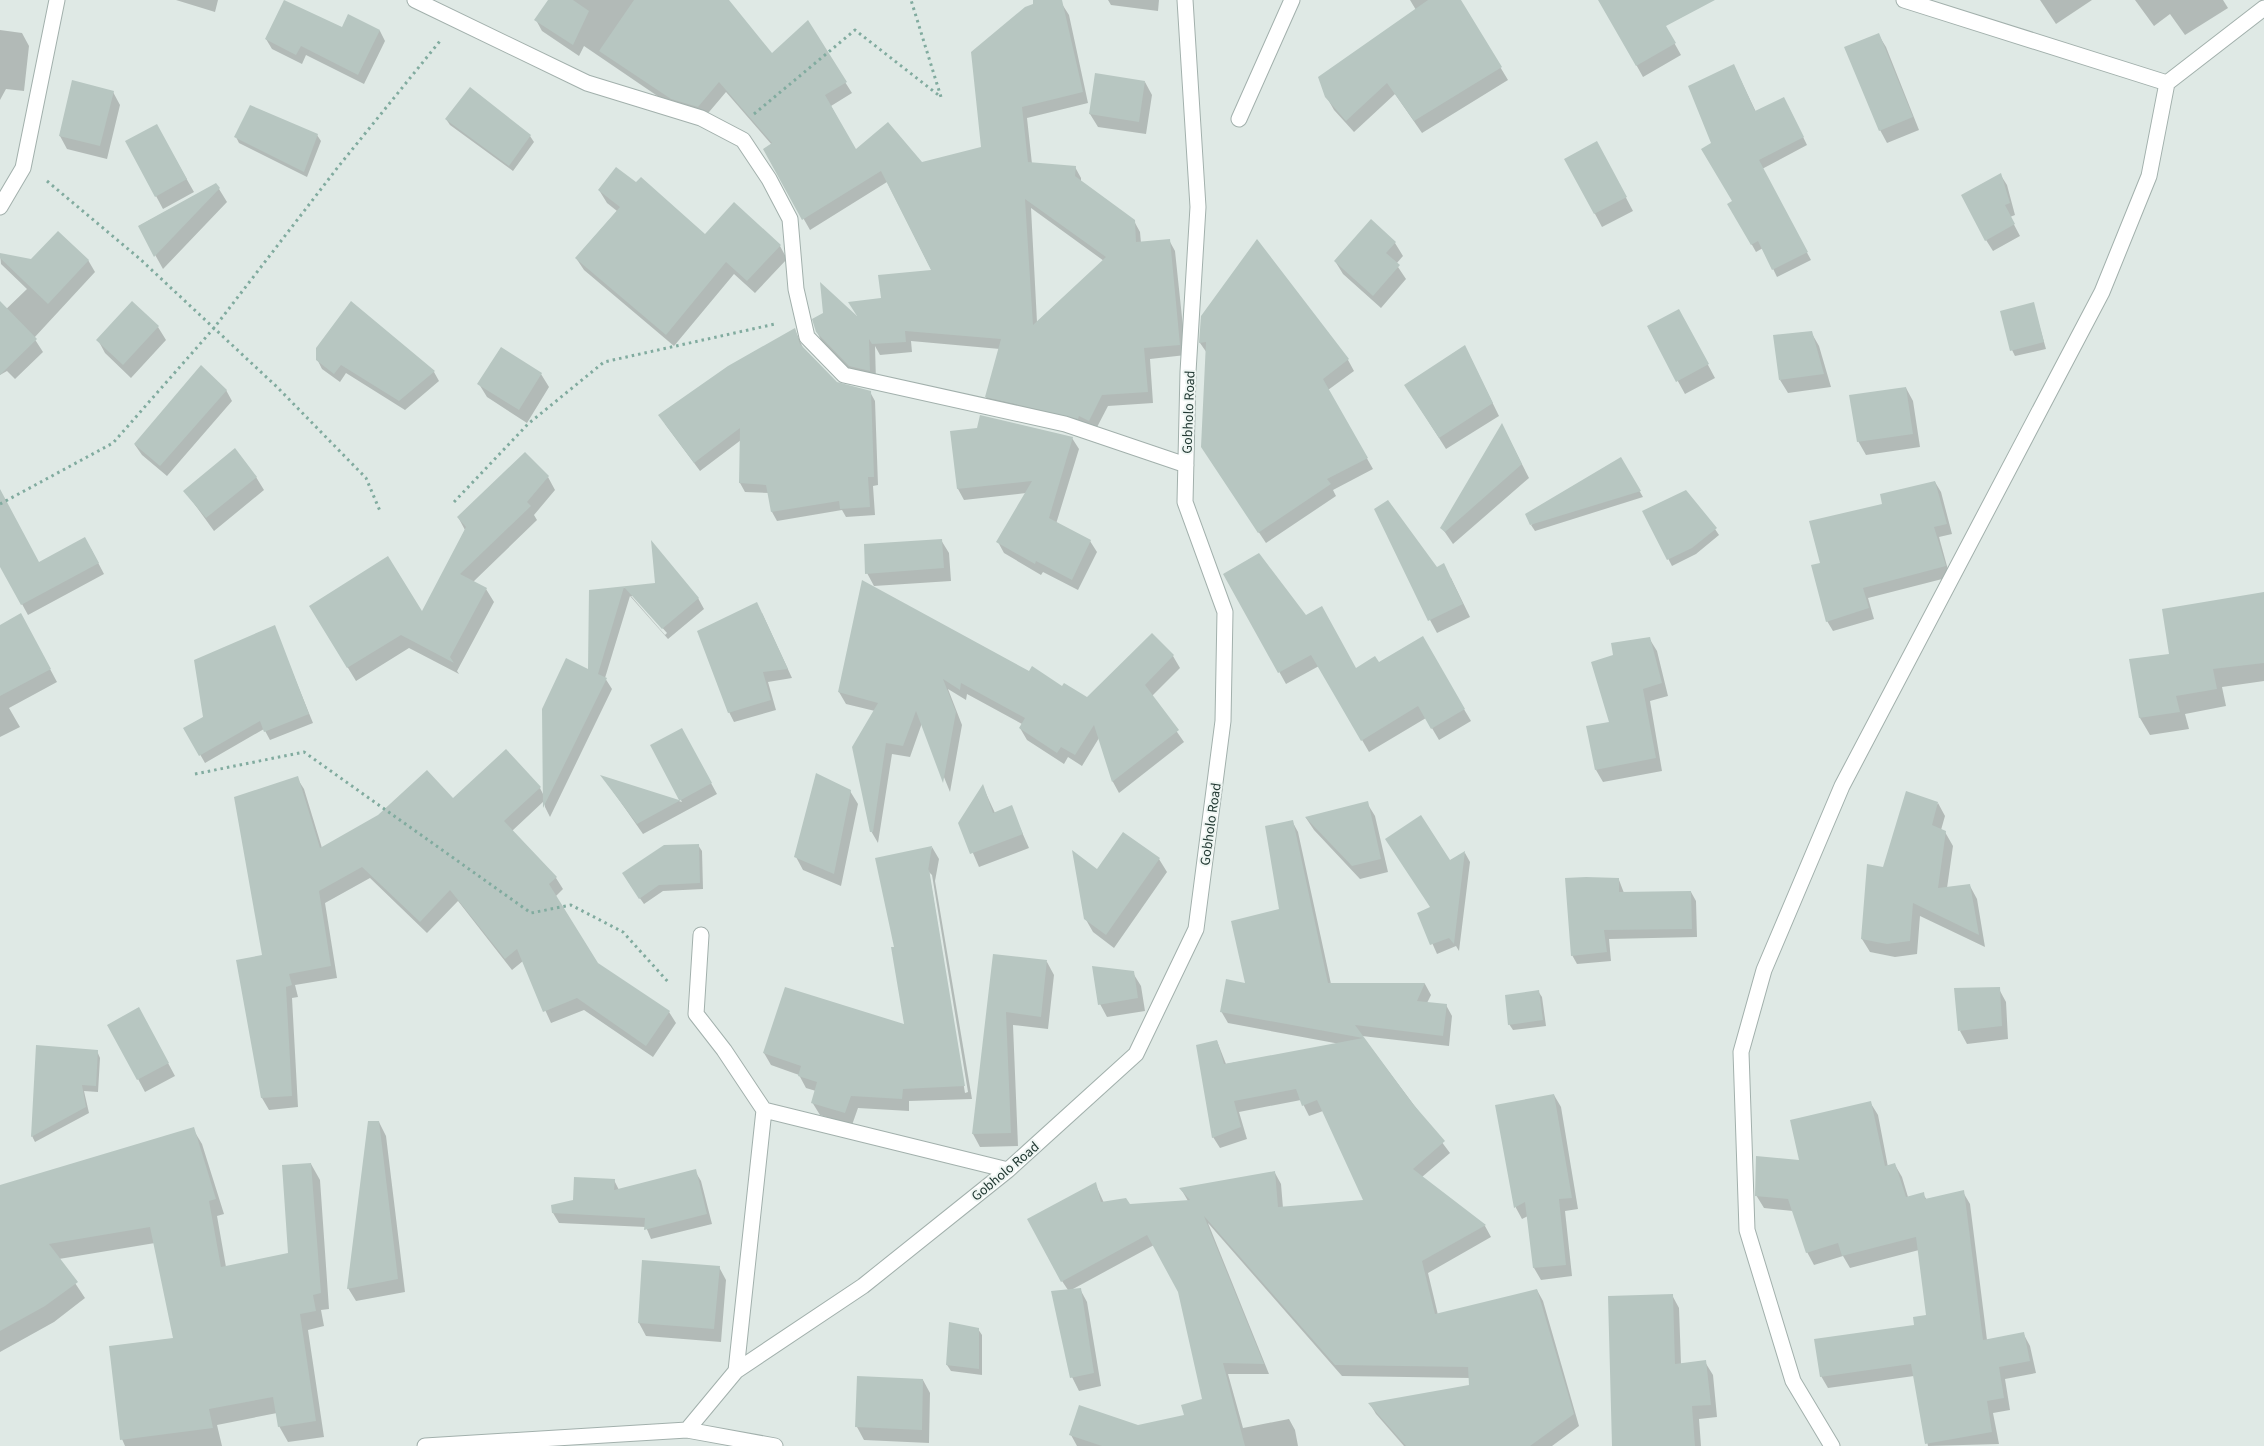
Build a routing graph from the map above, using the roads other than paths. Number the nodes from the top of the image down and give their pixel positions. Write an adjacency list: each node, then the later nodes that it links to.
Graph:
1 (57, 0): 9 (street)
2 (414, 0): 10 (street)
3 (1185, 0): 10 (street, Gobholo Road)
4 (1292, 0): 8 (street)
5 (1904, 0): 7 (street)
6 (2264, 8): 7 (street)
7 (2167, 83): 18 (street)
8 (1239, 119)
9 (0, 207)
10 (1186, 465): 13 (street, Gobholo Road)
11 (701, 935): 12 (street)
12 (764, 1110): 13 (street); 14 (street)
13 (1008, 1170): 14 (street, Gobholo Road)
14 (736, 1370): 15 (street, Gobholo Road)
15 (687, 1430): 16 (street); 17 (street)
16 (425, 1446)
17 (775, 1446)
18 (1832, 1446)

